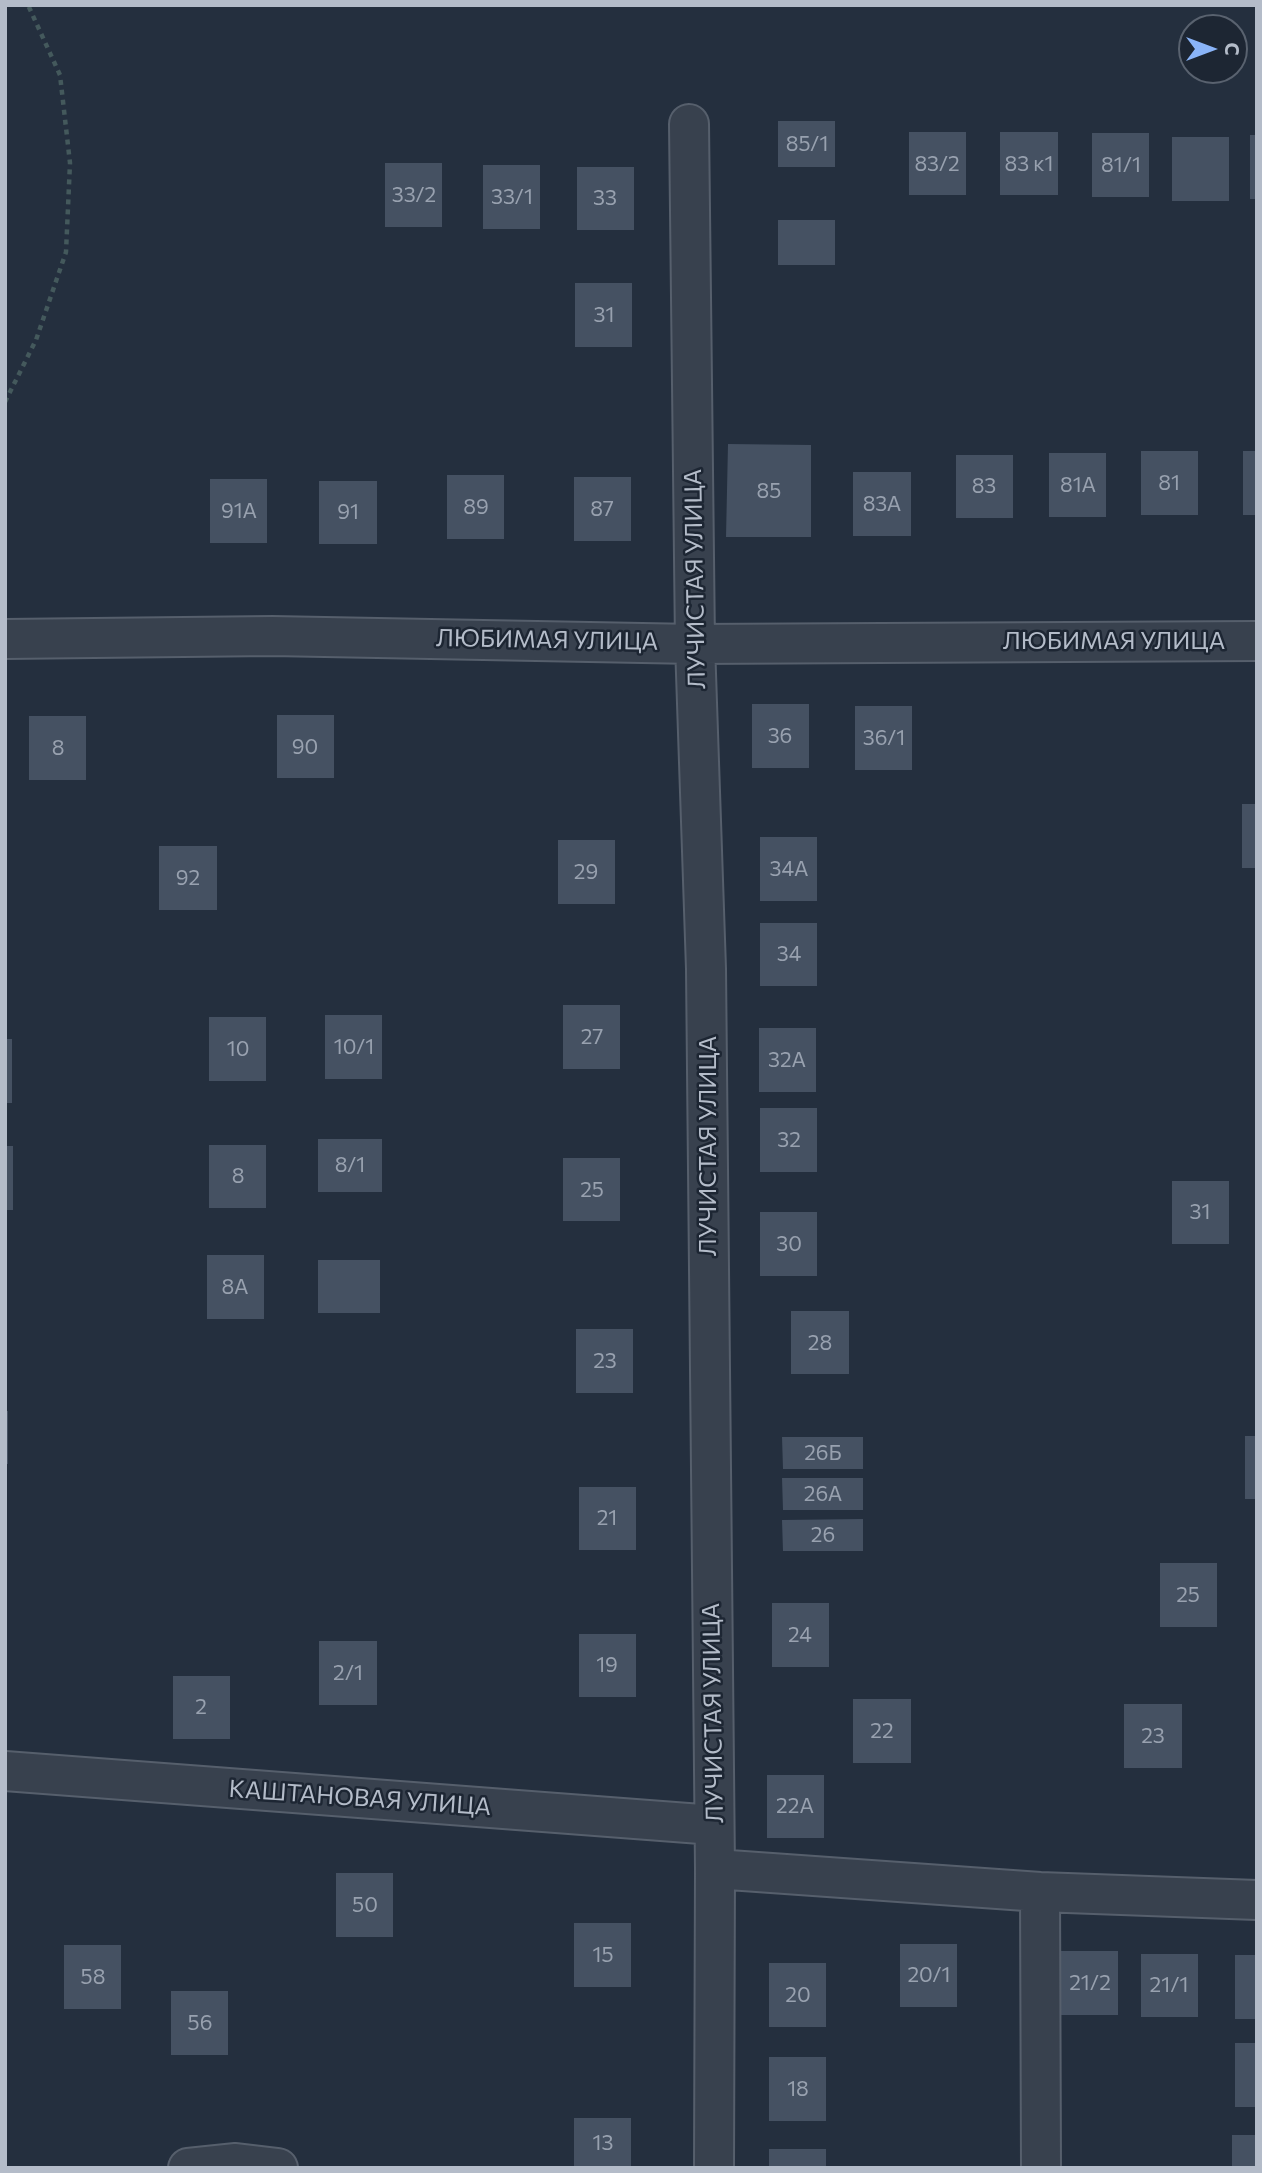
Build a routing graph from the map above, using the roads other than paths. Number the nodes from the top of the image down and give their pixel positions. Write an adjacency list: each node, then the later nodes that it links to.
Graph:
1 (689, 124): 4 (street, ЛУЧИСТАЯ УЛИЦА)
2 (5, 639): 4 (street, ЛЮБИМАЯ УЛИЦА)
3 (1257, 641): 4 (street, ЛЮБИМАЯ УЛИЦА)
4 (695, 644): 6 (street, ЛУЧИСТАЯ УЛИЦА)
5 (5, 1771): 6 (street, КАШТАНОВАЯ УЛИЦА)
6 (714, 1825): 7 (street, ЛУЧИСТАЯ УЛИЦА)
7 (715, 1869): 8 (street); 12 (street, ЛУЧИСТАЯ УЛИЦА)
8 (1040, 1892): 9 (street); 13 (street)
9 (1257, 1900)
10 (188, 2168): 11 (street)
11 (278, 2168)
12 (714, 2168)
13 (1041, 2168)

